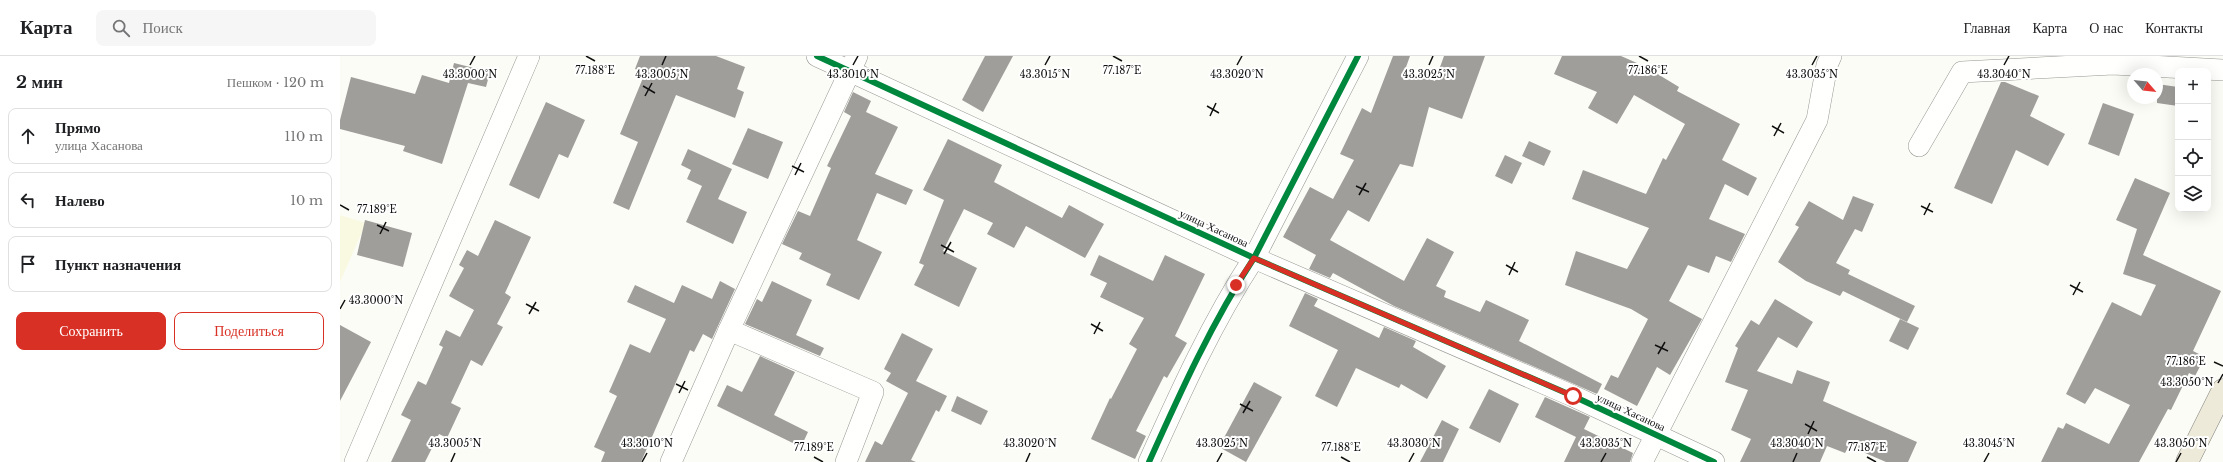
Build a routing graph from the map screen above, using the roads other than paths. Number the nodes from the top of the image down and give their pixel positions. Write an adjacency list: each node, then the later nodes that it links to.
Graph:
1 (529, 56): 12 (street)
2 (817, 56): 5 (street, улица Хасанова)
3 (1358, 56): 8 (street)
4 (1831, 56): 11 (street)
5 (853, 63): 8 (street, улица Хасанова); 9 (street)
6 (2223, 70): 7 (street)
7 (1919, 146)
8 (1254, 258): 11 (street, улица Хасанова); 15 (street)
9 (729, 330): 13 (street); 14 (street)
10 (2223, 390): 18 (main road)
11 (1656, 434): 16 (street); 17 (street, улица Хасанова)
12 (355, 462)
13 (671, 462)
14 (846, 462)
15 (1148, 462)
16 (1642, 462)
17 (1714, 462)
18 (2187, 462)

